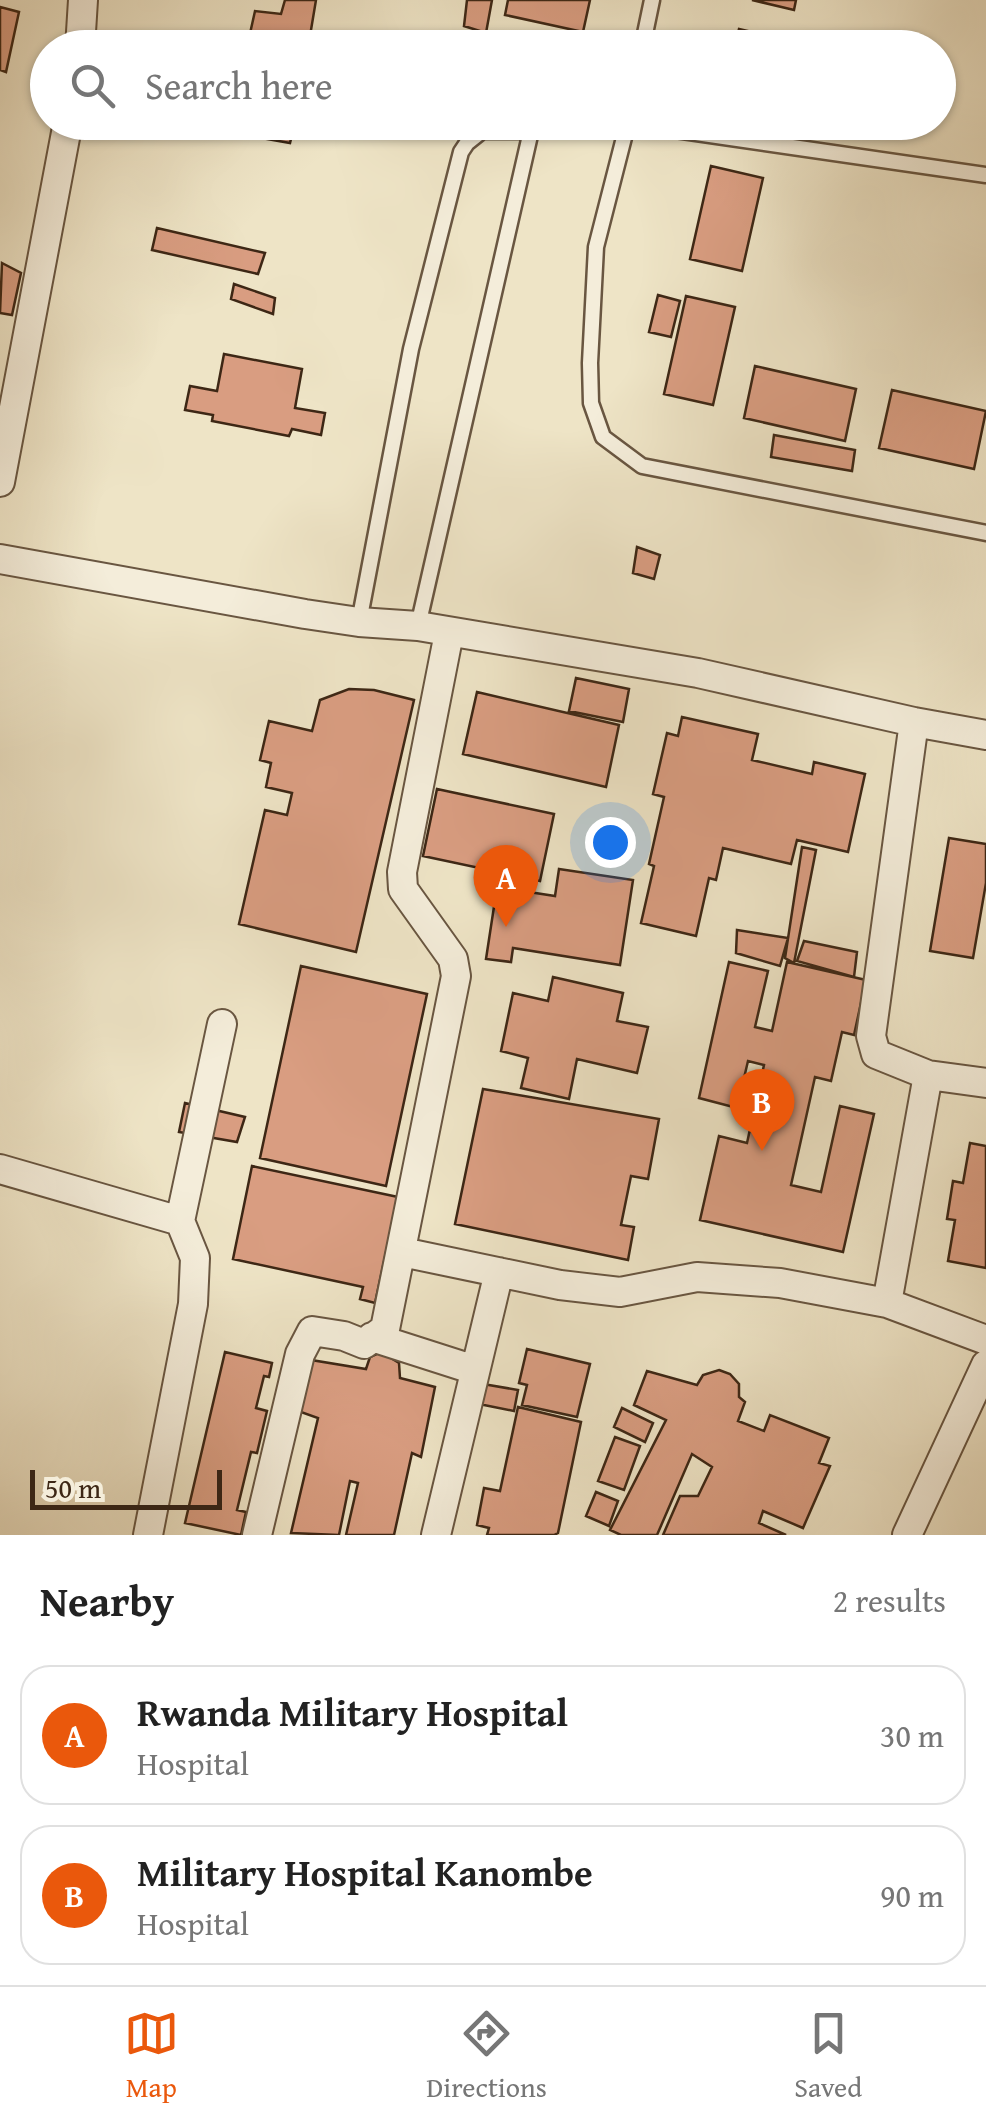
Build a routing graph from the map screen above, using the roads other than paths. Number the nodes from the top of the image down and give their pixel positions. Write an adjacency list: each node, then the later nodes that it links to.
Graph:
1 (83, 0): 3 (street)
2 (652, 0): 4 (lane)
3 (81, 30)
4 (646, 30)
5 (65, 140): 11 (street)
6 (470, 140): 14 (lane)
7 (529, 140): 15 (lane)
8 (624, 140): 12 (lane)
9 (745, 140): 10 (lane)
10 (986, 175)
11 (0, 482)
12 (986, 534)
13 (0, 560): 14 (street)
14 (358, 622): 15 (street)
15 (418, 626): 16 (street)
16 (449, 632): 17 (street); 24 (street)
17 (914, 722): 18 (street); 20 (street)
18 (986, 735)
19 (222, 1024): 23 (street)
20 (928, 1076): 21 (street); 26 (street)
21 (986, 1084)
22 (0, 1168): 23 (street)
23 (180, 1222): 31 (street)
24 (402, 1252): 25 (street); 27 (street)
25 (499, 1272): 26 (street); 30 (street)
26 (887, 1303): 28 (street)
27 (372, 1338): 30 (street); 32 (street)
28 (986, 1340)
29 (986, 1365): 34 (street)
30 (475, 1370): 33 (street)
31 (148, 1535)
32 (257, 1535)
33 (436, 1535)
34 (908, 1535)

